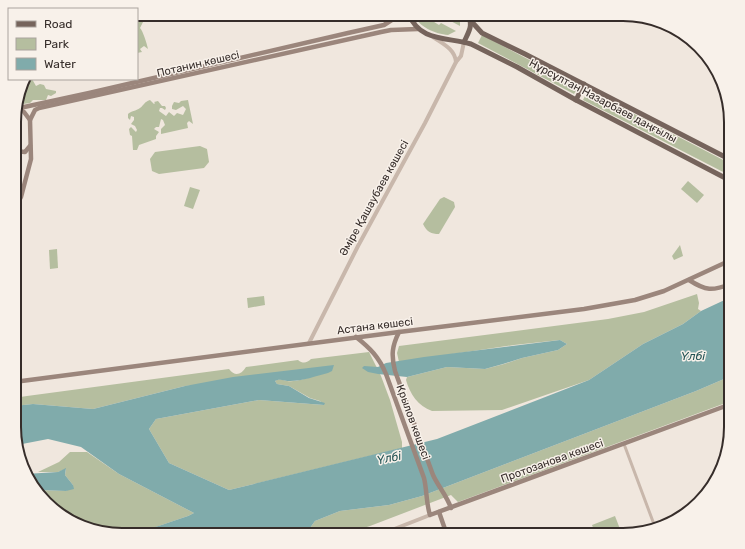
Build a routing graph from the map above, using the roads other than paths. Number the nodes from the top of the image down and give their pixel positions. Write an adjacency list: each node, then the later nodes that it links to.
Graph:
1 (390, 21): 10 (main road, Потанин көшесі)
2 (412, 21): 4 (main road)
3 (471, 21): 6 (main road); 8 (main road, Нұрсұлтан Назарбаев даңғылы)
4 (418, 29): 5 (main road, Нұрсұлтан Назарбаев даңғылы); 12 (main road, Потанин көшесі)
5 (429, 35): 6 (main road, Нұрсұлтан Назарбаев даңғылы); 7 (street)
6 (464, 42): 7 (street, Әміре Қашаубаев көшесі); 9 (main road, Нұрсұлтан Назарбаев даңғылы)
7 (456, 62): 23 (street, Әміре Қашаубаев көшесі)
8 (584, 84): 9 (main road); 15 (main road, Нұрсұлтан Назарбаев даңғылы)
9 (576, 100): 16 (main road, Нұрсұлтан Назарбаев даңғылы)
10 (22, 108)
11 (22, 111): 12 (main road)
12 (30, 120): 13 (main road)
13 (31, 143): 14 (main road); 17 (main road)
14 (21, 152)
15 (724, 156)
16 (724, 177)
17 (21, 186)
18 (724, 263): 19 (main road, Астана көшесі)
19 (689, 280): 20 (main road); 21 (main road, Астана көшесі)
20 (724, 286)
21 (398, 332): 22 (main road, Астана көшесі); 27 (main road, Крылов көшесі)
22 (356, 337): 23 (main road, Астана көшесі); 29 (main road, Крылов көшесі)
23 (309, 344): 24 (main road, Астана көшесі)
24 (21, 381)
25 (724, 407): 26 (main road, Протозанова көшесі)
26 (624, 444): 27 (main road, Протозанова көшесі); 30 (street)
27 (451, 508): 28 (main road, Протозанова көшесі)
28 (439, 512): 29 (main road, Протозанова көшесі); 32 (main road)
29 (430, 515): 31 (street, Протозанова көшесі)
30 (654, 523)
31 (397, 528)
32 (445, 528)

